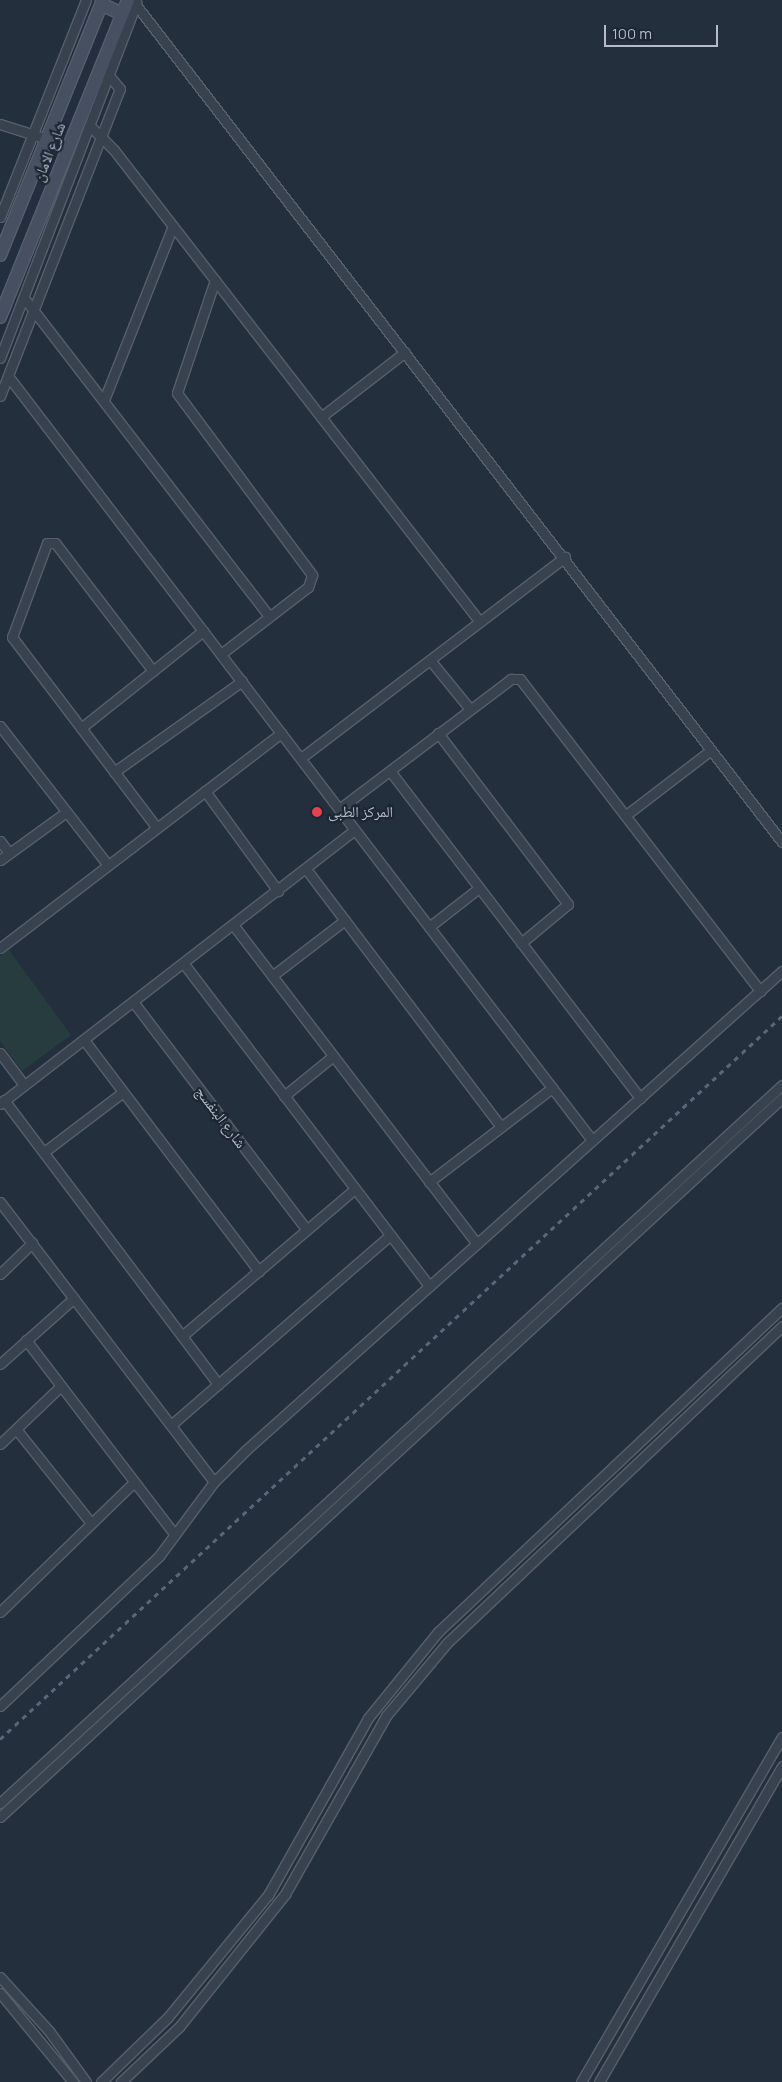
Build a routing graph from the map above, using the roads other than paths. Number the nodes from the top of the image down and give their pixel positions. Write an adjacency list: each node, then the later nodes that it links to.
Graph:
1 (86, 0): 11 (street)
2 (102, 2): 4 (street); 5 (street, شارع الامان)
3 (134, 2): 4 (street, شارع الامان); 7 (street); 21 (street)
4 (122, 14): 6 (street, شارع الامان)
5 (92, 27): 6 (street); 13 (street, شارع الامان)
6 (113, 36): 8 (street, شارع الامان)
7 (109, 76): 8 (street); 12 (street)
8 (95, 97): 10 (street); 20 (street, شارع الامان)
9 (0, 124): 11 (street)
10 (90, 126): 12 (street); 18 (street)
11 (30, 134): 13 (street); 14 (street)
12 (100, 135): 15 (street); 19 (street)
13 (47, 139): 16 (street, شارع الامان)
14 (0, 217)
15 (173, 226): 17 (street); 25 (street)
16 (0, 255)
17 (215, 280): 26 (street); 28 (street)
18 (24, 298): 19 (street); 22 (street)
19 (33, 308): 23 (street); 25 (street)
20 (0, 316)
21 (405, 352): 26 (street); 27 (street)
22 (0, 358)
23 (8, 376): 24 (street); 30 (street)
24 (0, 396)
25 (104, 400): 28 (street)
26 (321, 418): 29 (street)
27 (565, 557): 29 (street); 40 (street)
28 (269, 616): 31 (street)
29 (480, 622): 32 (street)
30 (203, 631): 31 (street); 33 (street)
31 (221, 654): 34 (street)
32 (430, 660): 35 (street); 41 (street)
33 (153, 671): 37 (street); 37 (street)
34 (242, 682): 38 (street); 43 (street)
35 (470, 709): 39 (street); 47 (street)
36 (0, 726): 46 (street)
37 (81, 728): 43 (street)
38 (281, 733): 41 (street); 44 (street)
39 (438, 733): 42 (street); 61 (street)
40 (711, 750): 47 (street); 51 (street)
41 (301, 758): 45 (street)
42 (390, 771): 45 (street); 56 (street)
43 (114, 772): 48 (street)
44 (205, 791): 48 (street); 57 (street)
45 (339, 809): 49 (street)
46 (66, 812): 52 (street); 54 (street)
47 (626, 815): 66 (street)
48 (156, 827): 54 (street)
49 (355, 830): 55 (street); 60 (street)
50 (0, 841): 52 (street)
51 (782, 842)
52 (9, 853): 53 (street)
53 (0, 860)
54 (108, 866): 62 (street)
55 (306, 869): 57 (street); 58 (street)
56 (479, 888): 60 (street); 61 (street)
57 (278, 890): 59 (street)
58 (345, 920): 65 (street); 79 (street)
59 (234, 926): 63 (street); 65 (street)
60 (429, 927): 73 (street)
61 (522, 943): 76 (street)
62 (0, 948)
63 (184, 964): 67 (street); 75 (street)
64 (782, 971): 66 (street)
65 (272, 976): 70 (street)
66 (760, 991): 76 (street)
67 (134, 1003): 68 (street); 85 (street, شارع البنفسج)
68 (84, 1040): 71 (street); 74 (street)
69 (0, 1053): 71 (street)
70 (333, 1056): 75 (street); 82 (street)
71 (24, 1085): 78 (street)
72 (782, 1085): 113 (street)
73 (552, 1088): 79 (street); 80 (street)
74 (123, 1092): 81 (street); 89 (street)
75 (284, 1096): 83 (street)
76 (640, 1098): 80 (street)
77 (782, 1098): 114 (street)
78 (2, 1102): 81 (street)
79 (501, 1127): 82 (street)
80 (592, 1140): 88 (street)
81 (44, 1152): 95 (street)
82 (429, 1182): 88 (street)
83 (355, 1189): 85 (street); 86 (street)
84 (0, 1202): 87 (street)
85 (307, 1230): 89 (street)
86 (390, 1235): 91 (street); 98 (street)
87 (32, 1243): 90 (street); 92 (street)
88 (477, 1244): 91 (street)
89 (259, 1271): 95 (street)
90 (0, 1274)
91 (429, 1286): 104 (street)
92 (74, 1298): 96 (street); 100 (street)
93 (782, 1308): 108 (street)
94 (782, 1326): 109 (street)
95 (182, 1336): 98 (street)
96 (26, 1340): 97 (street); 99 (street)
97 (0, 1364)
98 (218, 1384): 100 (street)
99 (61, 1386): 101 (street); 103 (street)
100 (171, 1425): 104 (street)
101 (16, 1429): 102 (street); 105 (street)
102 (0, 1444)
103 (134, 1482): 105 (street); 106 (street)
104 (214, 1482): 106 (street)
105 (91, 1523): 107 (street)
106 (175, 1535): 110 (street)
107 (0, 1612)
108 (425, 1648): 109 (street); 119 (street)
109 (435, 1657): 120 (street)
110 (0, 1706)
111 (782, 1737): 121 (street)
112 (782, 1766): 122 (street)
113 (0, 1803)
114 (0, 1817)
115 (0, 1977): 118 (street)
116 (0, 1993): 117 (street)
117 (73, 2082)
118 (86, 2082)
119 (100, 2082)
120 (121, 2082)
121 (581, 2082)
122 (599, 2082)

